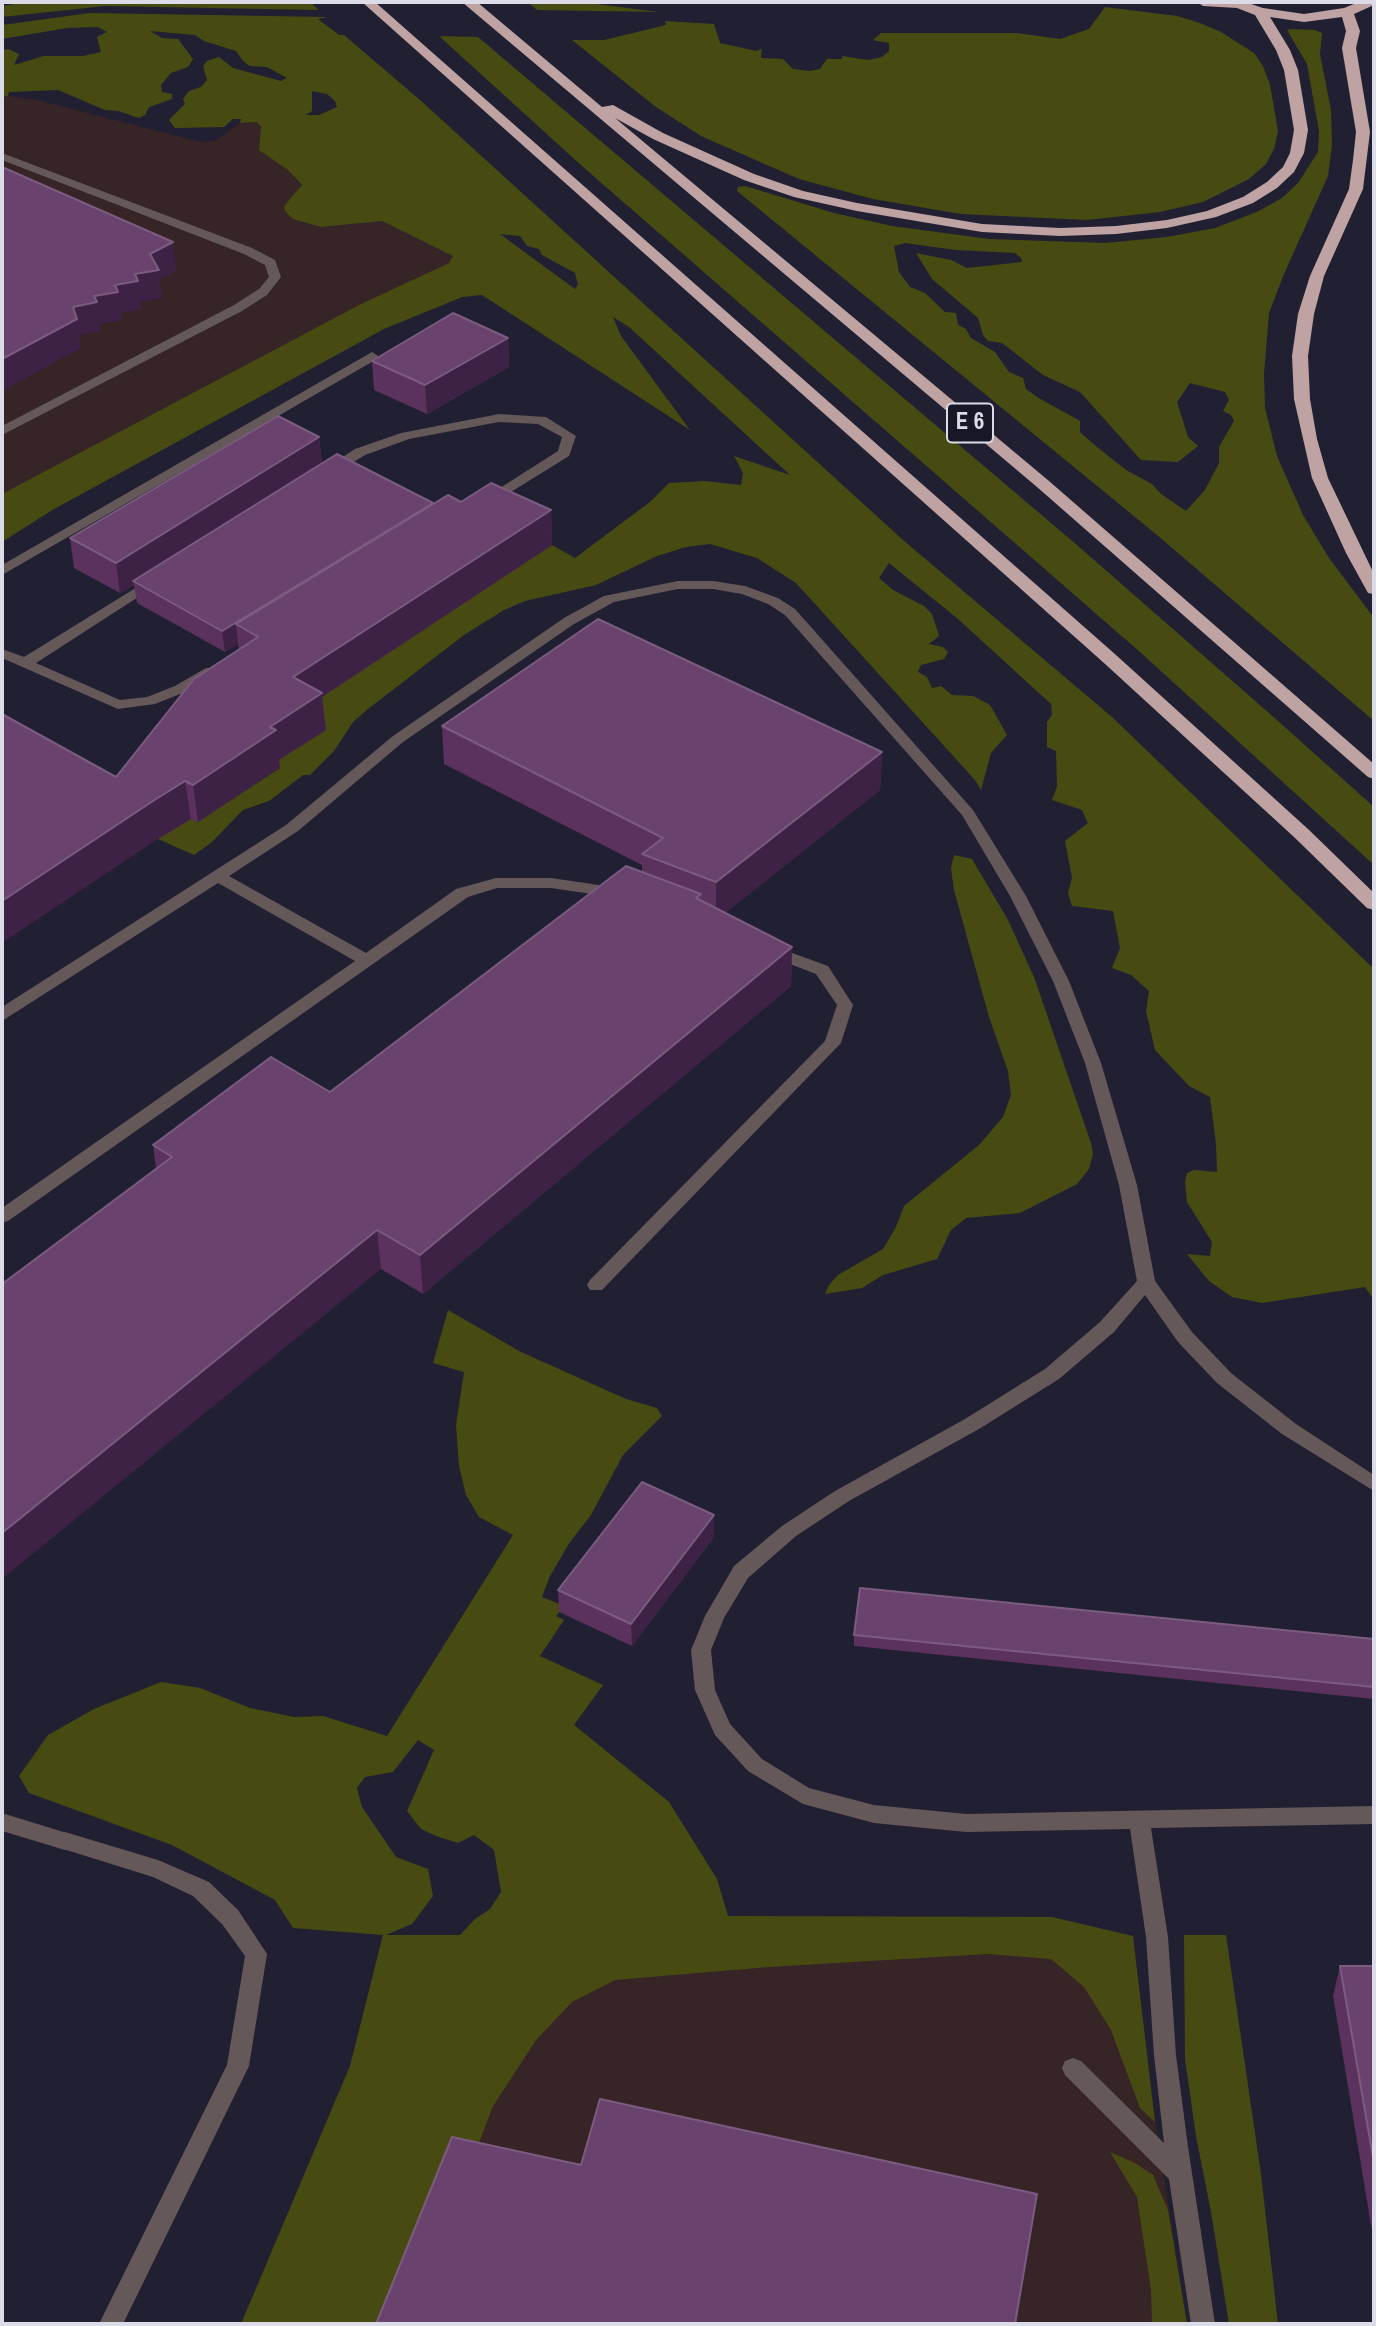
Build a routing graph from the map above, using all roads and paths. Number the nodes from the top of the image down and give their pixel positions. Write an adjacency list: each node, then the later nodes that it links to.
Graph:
1 (368, 2): 23 (highway)
2 (469, 2): 8 (highway, E 6)
3 (1203, 2): 5 (highway)
4 (1369, 2): 7 (highway)
5 (1236, 3): 6 (highway)
6 (1259, 12): 7 (highway); 8 (highway, E 6)
7 (1347, 12): 16 (highway)
8 (559, 80): 20 (highway, E 6)
9 (2, 156): 11 (street)
10 (372, 356): 15 (street)
11 (2, 431)
12 (318, 477): 13 (street)
13 (471, 510)
14 (172, 569): 19 (street)
15 (2, 571)
16 (1374, 589)
17 (2, 653): 19 (street)
18 (227, 661): 19 (street)
19 (25, 663)
20 (1374, 772)
21 (217, 876): 25 (street); 26 (street); 28 (street)
22 (636, 899): 25 (street)
23 (1374, 904)
24 (750, 942): 29 (street)
25 (366, 960): 27 (street)
26 (2, 1015)
27 (2, 1217)
28 (1146, 1282): 30 (street); 32 (street)
29 (596, 1284)
30 (1374, 1484)
31 (1374, 1815): 32 (street)
32 (1139, 1820): 35 (street)
33 (2, 1822): 36 (street)
34 (1073, 2068): 35 (street)
35 (1181, 2175): 37 (street)
36 (111, 2324)
37 (1203, 2324)

